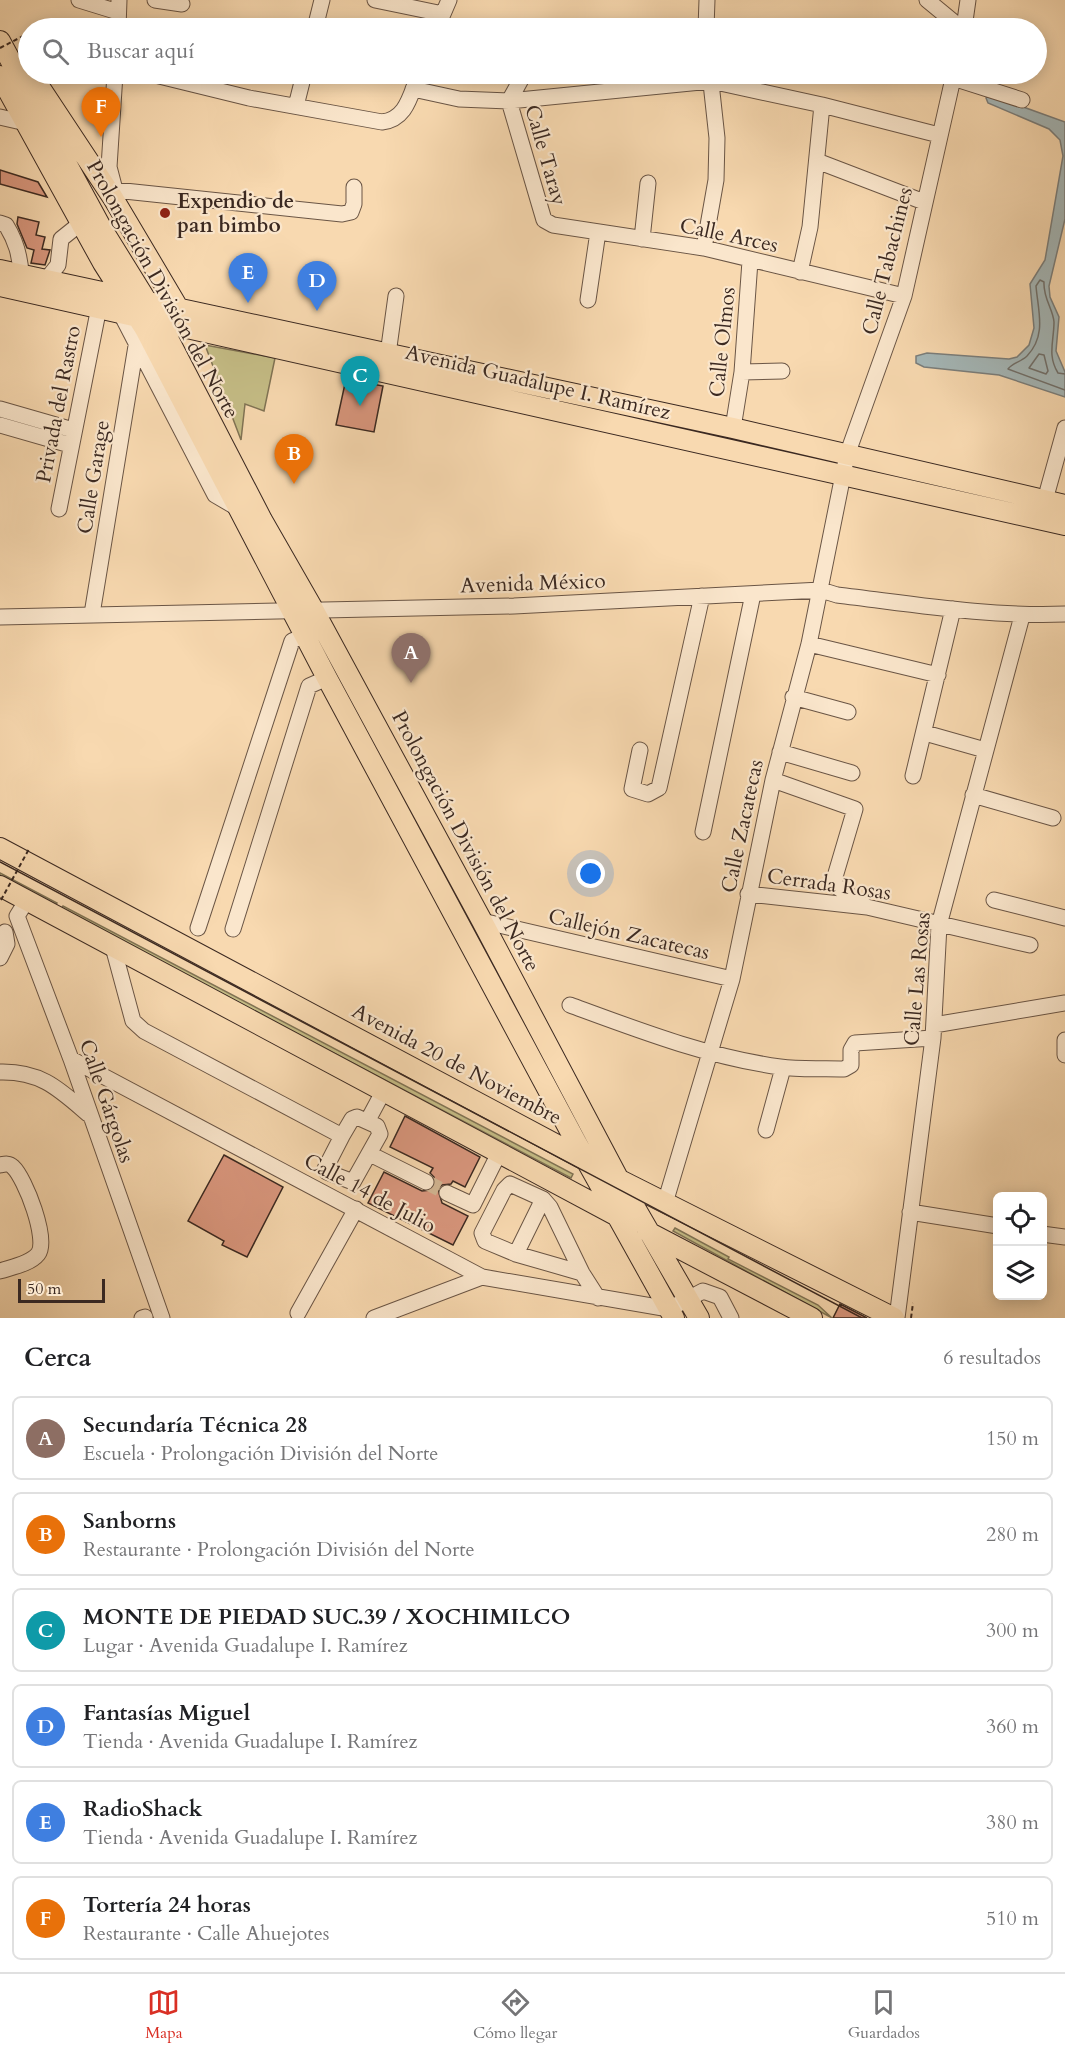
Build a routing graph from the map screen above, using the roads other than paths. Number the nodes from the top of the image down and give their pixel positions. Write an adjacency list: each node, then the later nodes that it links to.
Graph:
1 (79, 0): 9 (street)
2 (155, 0): 8 (street)
3 (322, 0): 11 (street)
4 (375, 0): 10 (street)
5 (707, 0): 12 (street)
6 (927, 0): 13 (street)
7 (968, 0): 14 (street)
8 (182, 4)
9 (119, 6)
10 (443, 14)
11 (318, 18)
12 (706, 18)
13 (950, 18)
14 (964, 18)
15 (1, 50): 16 (main road, Prolongación División del Norte)
16 (18, 71)
17 (21, 84): 36 (main road, Prolongación División del Norte)
18 (25, 84): 61 (main road, Prolongación División del Norte)
19 (29, 84): 41 (main road, Prolongación División del Norte)
20 (114, 84): 41 (street)
21 (196, 84): 34 (street)
22 (302, 84): 34 (street)
23 (415, 84): 30 (street)
24 (518, 84): 32 (street)
25 (652, 84): 32 (street)
26 (712, 84): 48 (street)
27 (739, 84): 33 (street)
28 (952, 84): 37 (street, Calle Tabachines)
29 (977, 84): 31 (street)
30 (413, 89): 32 (street); 34 (street)
31 (1023, 100)
32 (509, 101): 43 (street, Calle Taray)
33 (822, 105): 37 (street); 38 (street)
34 (296, 106)
35 (0, 117): 36 (street)
36 (26, 123): 45 (main road, Prolongación División del Norte)
37 (939, 135): 42 (street, Calle Tabachines)
38 (816, 161): 42 (street); 52 (street)
39 (648, 183): 47 (street)
40 (354, 187): 41 (street)
41 (113, 199): 62 (main road, Prolongación División del Norte)
42 (924, 202): 58 (street, Calle Tabachines)
43 (544, 220): 46 (street, Calle Arces)
44 (0, 223): 53 (street)
45 (81, 223): 49 (main road, Prolongación División del Norte); 54 (street)
46 (598, 232): 47 (street, Calle Arces); 60 (street)
47 (642, 239): 48 (street, Calle Arces)
48 (704, 248): 50 (street, Calle Arces)
49 (99, 256): 56 (main road); 61 (main road, Prolongación División del Norte)
50 (750, 261): 52 (street, Calle Arces); 67 (street, Calle Olmos)
51 (0, 270): 53 (main road, Avenida Guadalupe I. Ramírez)
52 (800, 272): 58 (street, Calle Arces)
53 (21, 274): 54 (main road, Avenida Guadalupe I. Ramírez)
54 (46, 280): 56 (main road, Avenida Guadalupe I. Ramírez)
55 (0, 286): 59 (main road, Avenida Guadalupe I. Ramírez)
56 (79, 287): 59 (main road, Avenida Guadalupe I. Ramírez)
57 (396, 296): 64 (street)
58 (904, 296): 73 (street, Calle Tabachines)
59 (100, 300): 61 (main road, Avenida Guadalupe I. Ramírez); 72 (street, Privada del Rastro)
60 (588, 300)
61 (132, 307): 62 (main road, Avenida Guadalupe I. Ramírez); 63 (street); 77 (main road, Prolongación División del Norte)
62 (174, 317): 64 (main road, Avenida Guadalupe I. Ramírez); 65 (main road, Prolongación División del Norte); 65 (main road); 74 (main road, Avenida Guadalupe I. Ramírez)
63 (136, 346): 77 (street); 87 (street, Calle Garage)
64 (388, 354): 70 (main road, Avenida Guadalupe I. Ramírez)
65 (180, 361): 79 (main road, Prolongación División del Norte)
66 (782, 371): 67 (street)
67 (742, 372): 70 (street, Calle Olmos)
68 (0, 409): 72 (street)
69 (0, 425): 72 (street)
70 (733, 428): 73 (main road, Avenida Guadalupe I. Ramírez)
71 (1065, 428): 75 (street)
72 (71, 438): 78 (street, Privada del Rastro)
73 (847, 455): 74 (street, Calle Zacatecas); 75 (main road, Avenida Guadalupe I. Ramírez)
74 (842, 475): 80 (main road, Avenida Guadalupe I. Ramírez); 81 (street, Calle Zacatecas)
75 (1045, 500): 76 (main road, Avenida Guadalupe I. Ramírez)
76 (1065, 505)
77 (238, 508): 79 (street); 84 (main road, Prolongación División del Norte)
78 (58, 509)
79 (262, 520): 85 (main road, Prolongación División del Norte)
80 (1065, 525)
81 (821, 591): 82 (street, Avenida México); 86 (street, Avenida México); 92 (street, Calle Zacatecas)
82 (753, 594): 83 (street, Avenida México); 106 (street)
83 (702, 596): 85 (street, Avenida México); 98 (street)
84 (291, 609): 85 (street, Avenida México); 87 (street, Avenida México); 91 (main road, Prolongación División del Norte)
85 (313, 609): 114 (main road, Prolongación División del Norte)
86 (953, 609): 89 (street, Avenida México); 93 (street)
87 (92, 614): 90 (street, Avenida México)
88 (1065, 614): 89 (street, Avenida México)
89 (1022, 616): 99 (street, Calle Las Rosas)
90 (0, 617)
91 (305, 635): 94 (main road, Prolongación División del Norte); 116 (street)
92 (809, 644): 93 (street); 95 (street, Calle Zacatecas)
93 (938, 675): 97 (street)
94 (327, 678): 117 (street); 139 (main road, Prolongación División del Norte)
95 (793, 697): 96 (street); 100 (street, Calle Zacatecas)
96 (848, 712)
97 (925, 733): 99 (street); 102 (street)
98 (640, 750)
99 (985, 750): 104 (street, Calle Las Rosas)
100 (780, 752): 101 (street); 103 (street, Calle Zacatecas)
101 (852, 773)
102 (913, 776)
103 (773, 780): 109 (street, Calle Zacatecas); 111 (street)
104 (973, 795): 105 (street); 115 (street, Calle Las Rosas)
105 (1053, 818)
106 (703, 832)
107 (0, 848): 139 (main road, Avenida 20 de Noviembre)
108 (1, 893): 112 (main road)
109 (748, 894): 111 (street, Cerrada Rosas); 122 (street, Calle Zacatecas)
110 (994, 900): 113 (street)
111 (867, 907): 115 (street, Cerrada Rosas)
112 (22, 908): 118 (street); 120 (main road); 129 (street, Calle Gárgolas)
113 (1065, 918)
114 (482, 921): 122 (street, Callejón Zacatecas); 141 (main road, Prolongación División del Norte)
115 (939, 925): 119 (street, Cerrada Rosas); 125 (street, Calle Las Rosas)
116 (198, 928)
117 (233, 929)
118 (2, 933): 121 (street)
119 (1030, 945)
120 (113, 946): 132 (main road); 136 (street)
121 (0, 958)
122 (732, 979): 127 (street, Calle Zacatecas)
123 (1065, 1003): 125 (street)
124 (570, 1005): 127 (street)
125 (934, 1031): 130 (street); 147 (street, Calle Las Rosas)
126 (1065, 1040): 128 (street)
127 (712, 1052): 130 (street); 145 (street, Calle Zacatecas)
128 (1065, 1055)
129 (71, 1059): 133 (street, Calle Gárgolas); 146 (street, Calle 14 de Julio)
130 (783, 1068): 135 (street)
131 (0, 1072): 133 (street)
132 (383, 1092): 134 (street); 137 (main road)
133 (88, 1114): 161 (street, Calle Gárgolas)
134 (368, 1120): 136 (street); 138 (street)
135 (766, 1130)
136 (342, 1136): 138 (street)
137 (499, 1153): 143 (street); 148 (main road)
138 (370, 1154): 142 (street)
139 (586, 1161): 141 (main road, Avenida 20 de Noviembre); 148 (main road, Prolongación División del Norte)
140 (0, 1164): 154 (street)
141 (619, 1180): 145 (main road, Avenida 20 de Noviembre); 150 (main road, Prolongación División del Norte)
142 (426, 1182)
143 (447, 1193)
144 (543, 1199): 153 (street); 153 (street); 155 (street)
145 (665, 1203): 166 (main road, Avenida 20 de Noviembre)
146 (357, 1209): 156 (street, Calle 14 de Julio); 159 (street)
147 (910, 1212): 149 (street); 166 (street, Calle Las Rosas)
148 (617, 1215): 150 (main road); 160 (main road, Prolongación División del Norte)
149 (993, 1225)
150 (649, 1233): 158 (main road, Prolongación División del Norte); 165 (main road)
151 (1047, 1235): 152 (street)
152 (1065, 1238)
153 (516, 1254): 155 (street)
154 (0, 1271)
155 (582, 1273): 157 (street)
156 (482, 1277): 157 (street, Calle 14 de Julio); 162 (street)
157 (598, 1298): 160 (street, Calle 14 de Julio)
158 (688, 1299): 160 (street); 163 (main road, Prolongación División del Norte); 164 (street)
159 (298, 1313)
160 (671, 1313)
161 (162, 1318)
162 (374, 1318)
163 (699, 1318)
164 (731, 1318)
165 (812, 1318)
166 (896, 1318)

